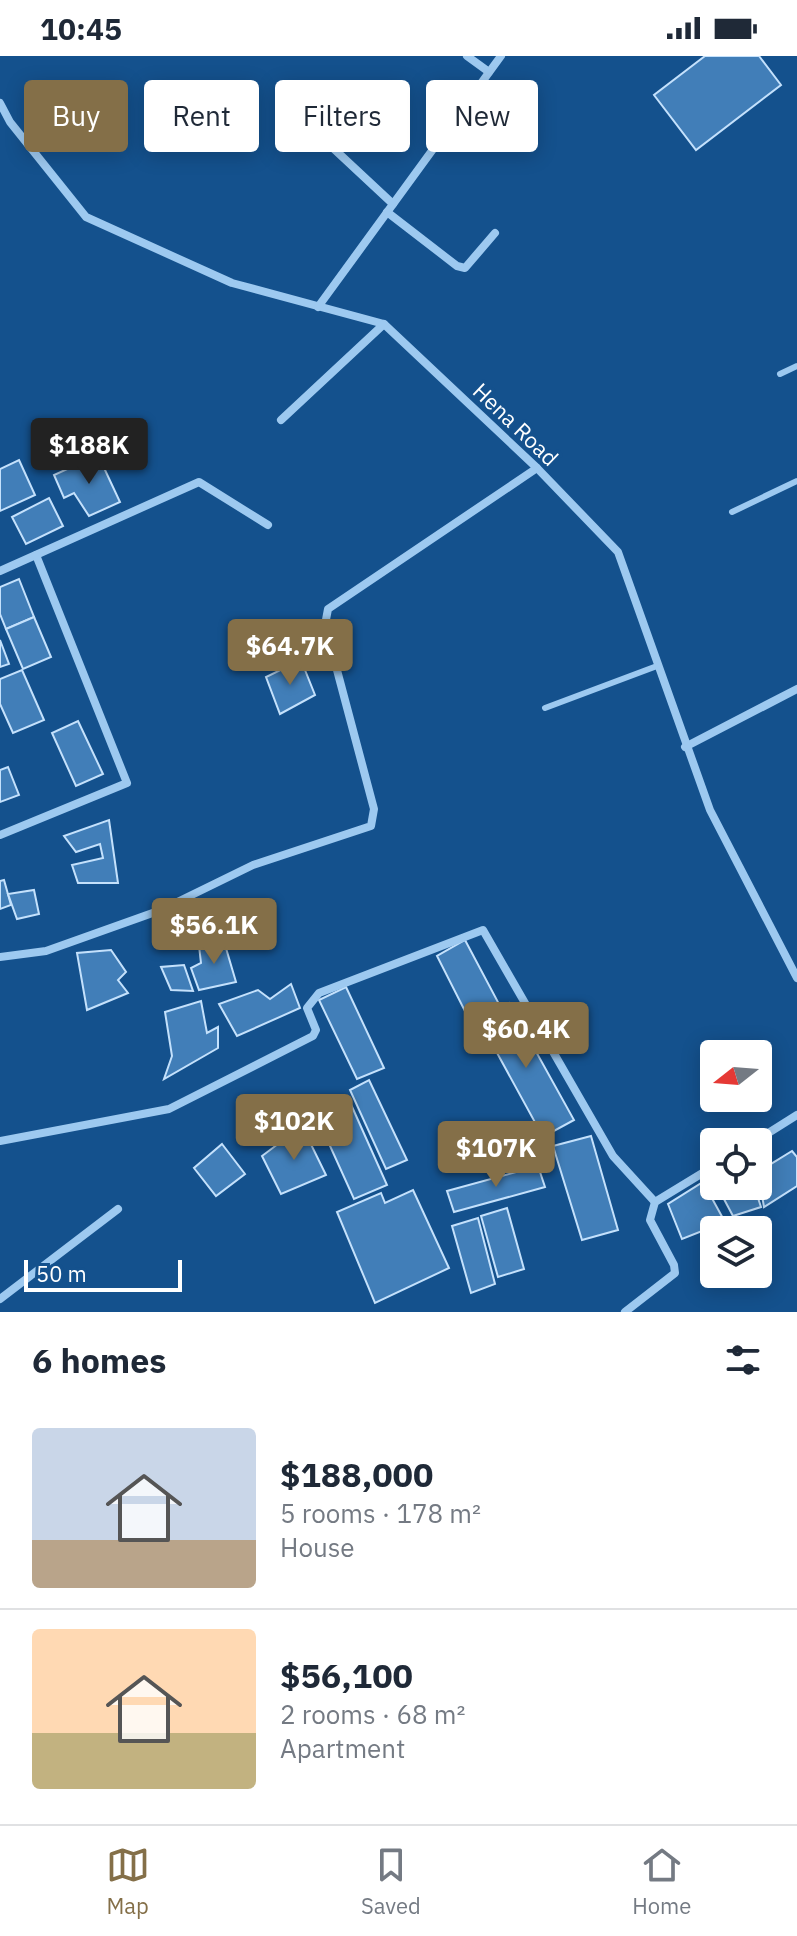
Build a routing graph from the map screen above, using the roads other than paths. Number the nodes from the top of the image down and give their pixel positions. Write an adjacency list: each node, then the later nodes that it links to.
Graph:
1 (467, 56): 3 (street)
2 (501, 56): 3 (street)
3 (489, 72): 6 (street)
4 (0, 103): 9 (street, Hena Road)
5 (337, 152): 6 (street)
6 (393, 204): 7 (street)
7 (387, 212): 8 (street); 9 (street)
8 (495, 233)
9 (318, 307): 10 (street, Hena Road)
10 (384, 324): 13 (street); 14 (street, Hena Road)
11 (797, 366): 12 (lane)
12 (780, 374)
13 (281, 420)
14 (537, 468): 20 (street, Hena Road); 25 (street)
15 (797, 481): 16 (lane)
16 (732, 512)
17 (268, 525): 18 (street)
18 (36, 555): 19 (street); 24 (street)
19 (0, 571)
20 (657, 666): 22 (lane); 23 (street, Hena Road)
21 (797, 689): 23 (street)
22 (545, 708)
23 (685, 747): 26 (street, Hena Road)
24 (0, 835)
25 (0, 957)
26 (797, 978)
27 (797, 1115): 28 (street)
28 (772, 1131)
29 (0, 1141): 31 (street)
30 (700, 1175): 31 (street)
31 (655, 1202): 34 (street)
32 (118, 1209): 33 (street)
33 (0, 1299)
34 (625, 1312)

